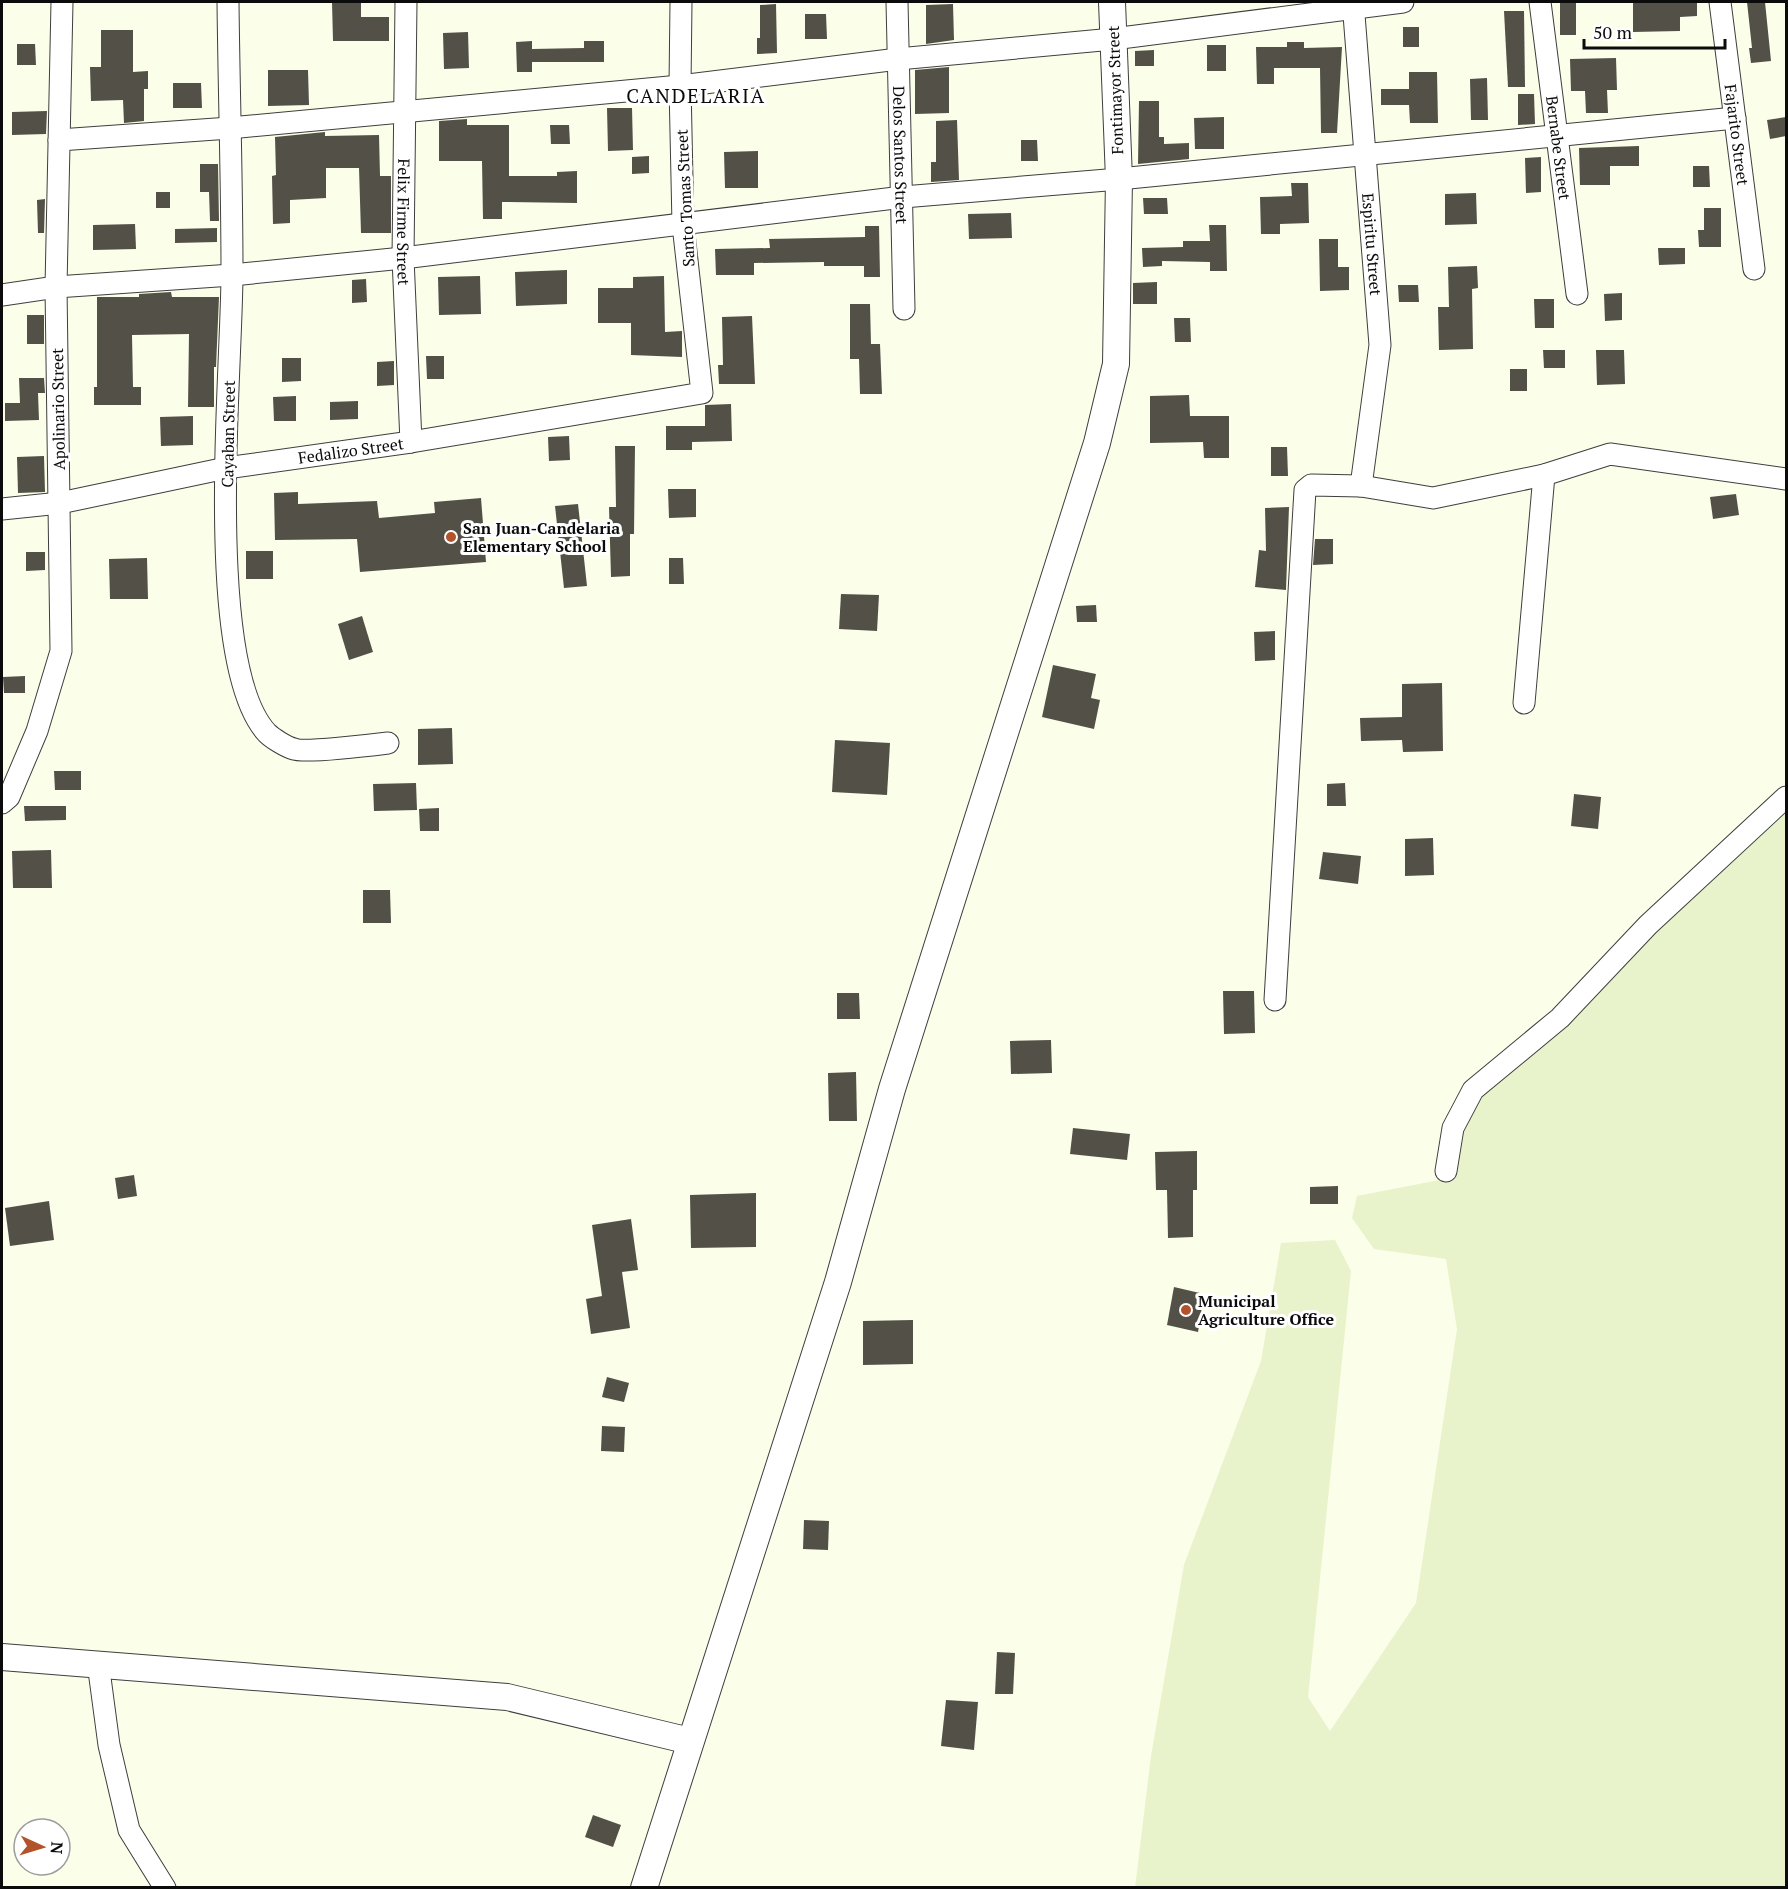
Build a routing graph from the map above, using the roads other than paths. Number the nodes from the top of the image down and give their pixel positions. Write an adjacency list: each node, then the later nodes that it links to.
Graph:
1 (62, 2): 18 (street, Apolinario Street)
2 (228, 2): 16 (street, Cayaban Street)
3 (406, 2): 14 (street, Felix Firme Street)
4 (681, 2): 13 (street, Santo Tomas Street)
5 (897, 2): 12 (street, Delos Santos Street)
6 (1112, 2): 11 (street, Fontimayor Street)
7 (1403, 2): 10 (street)
8 (1540, 2): 17 (street, Bernabe Street)
9 (1720, 2): 15 (street, Fajarito Street)
10 (1353, 4): 11 (street); 19 (street, Espiritu Street)
11 (1113, 39): 12 (street); 20 (street, Fontimayor Street)
12 (898, 59): 13 (street); 21 (street, Delos Santos Street)
13 (680, 86): 14 (street); 22 (street, Santo Tomas Street)
14 (403, 112): 16 (street); 23 (street, Felix Firme Street)
15 (1735, 118): 17 (street); 24 (street, Fajarito Street)
16 (230, 128): 18 (street); 25 (street, Cayaban Street)
17 (1557, 135): 19 (street); 27 (street, Bernabe Street)
18 (59, 140): 26 (street, Apolinario Street)
19 (1365, 155): 20 (street); 35 (street, Espiritu Street)
20 (1119, 179): 21 (street); 46 (street, Fontimayor Street)
21 (903, 196): 22 (street); 29 (street, Delos Santos Street)
22 (683, 225): 23 (street); 30 (street, Santo Tomas Street)
23 (403, 258): 25 (street); 31 (street, Felix Firme Street)
24 (1754, 268)
25 (232, 275): 26 (street); 32 (street, Cayaban Street)
26 (56, 287): 28 (street); 36 (street, Apolinario Street)
27 (1577, 294)
28 (2, 295)
29 (904, 309)
30 (702, 393): 31 (street, Fedalizo Street)
31 (411, 442): 32 (street, Fedalizo Street)
32 (226, 468): 36 (street, Fedalizo Street); 39 (street, Cayaban Street)
33 (1544, 475): 34 (street); 35 (street); 38 (street)
34 (1786, 479)
35 (1361, 486): 42 (street)
36 (60, 503): 37 (street, Fedalizo Street); 41 (street, Apolinario Street)
37 (2, 509)
38 (1524, 703)
39 (388, 743)
40 (1786, 797): 43 (street)
41 (2, 803)
42 (1275, 1000)
43 (1446, 1171)
44 (2, 1657): 45 (street)
45 (98, 1663): 46 (street); 47 (street)
46 (690, 1741): 48 (street, Fontimayor Street)
47 (165, 1887)
48 (644, 1887)

